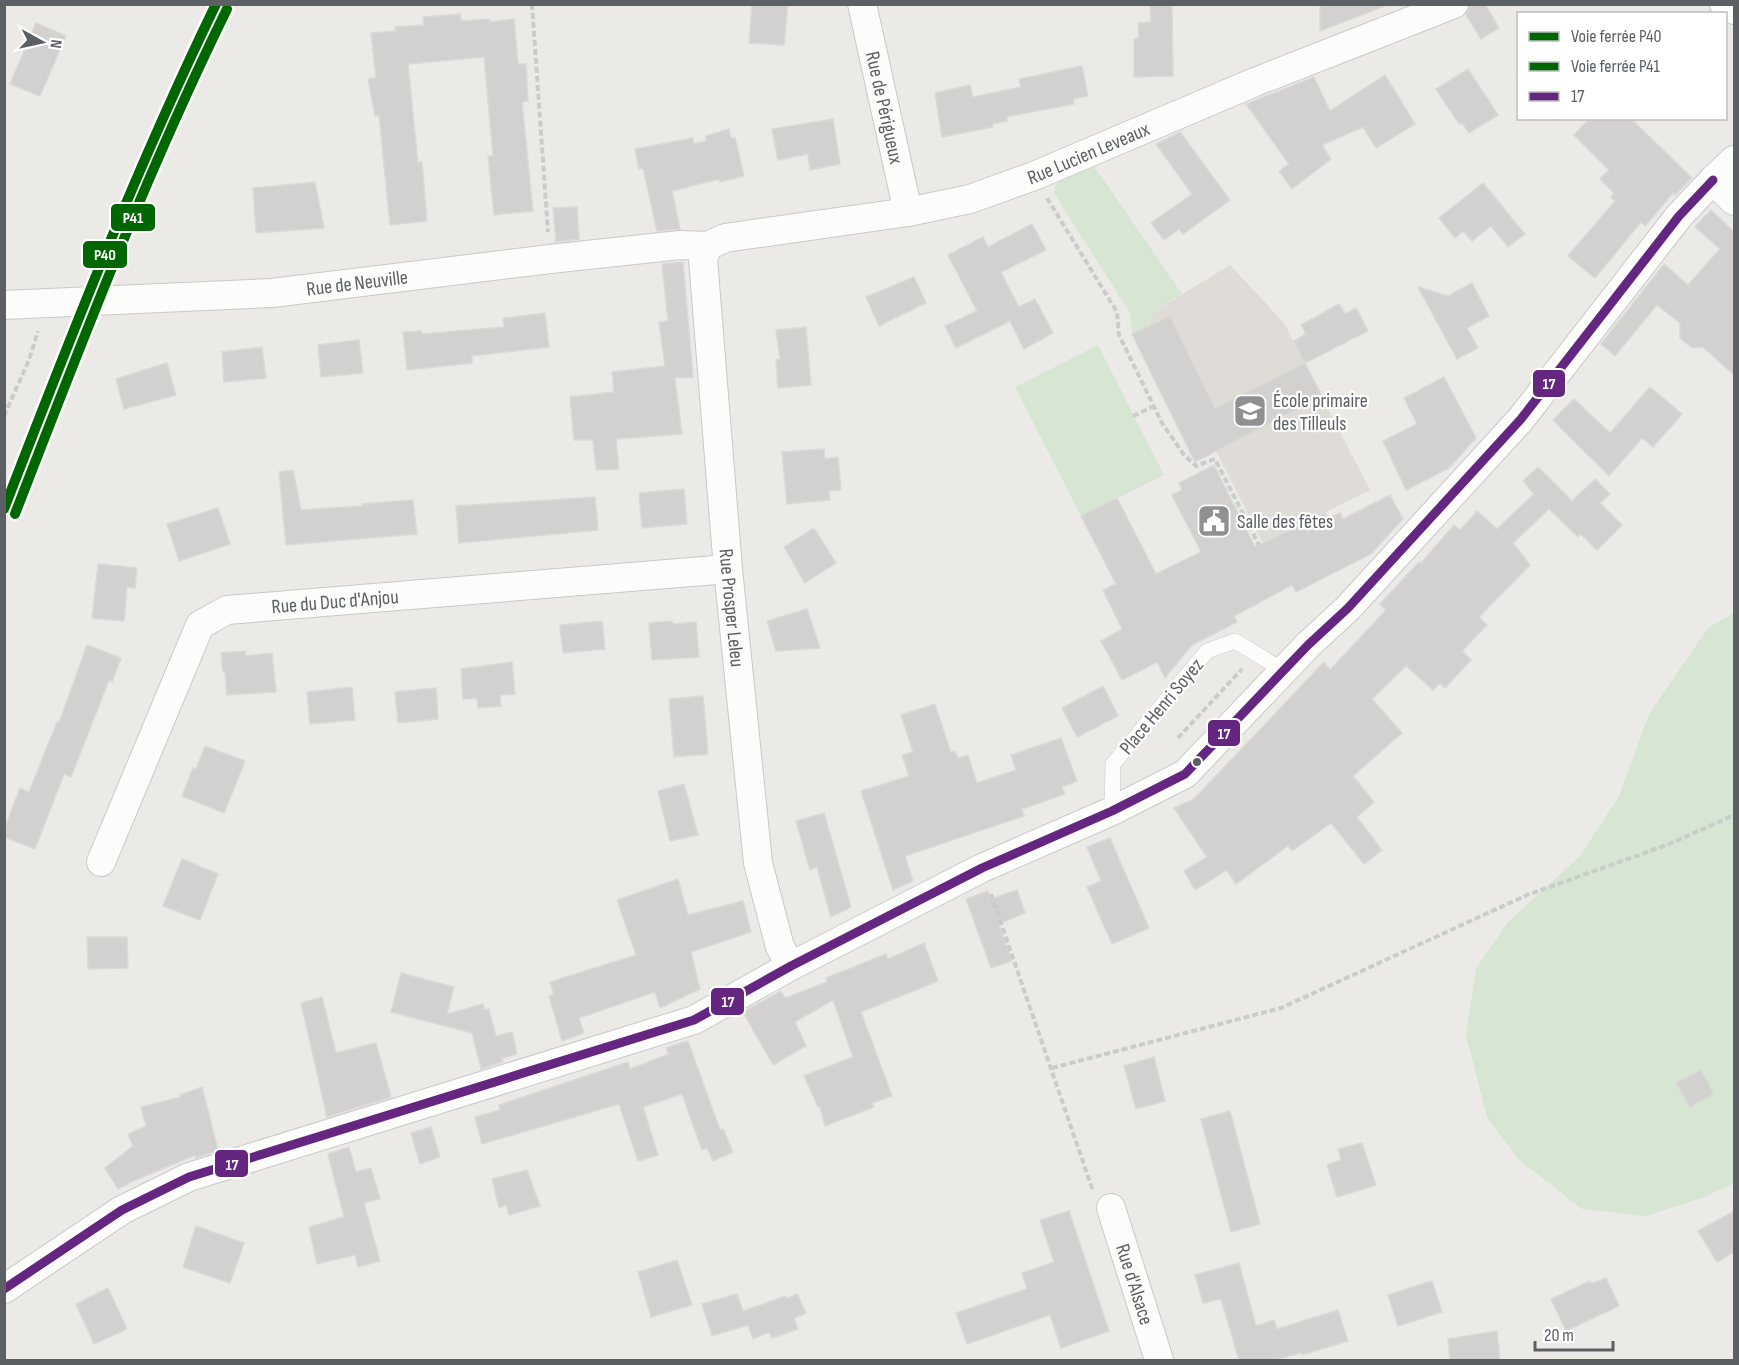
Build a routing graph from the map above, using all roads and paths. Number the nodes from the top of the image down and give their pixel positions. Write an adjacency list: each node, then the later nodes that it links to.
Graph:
1 (532, 4): 12 (path)
2 (862, 4): 10 (street, Rue de Périgueux)
3 (1454, 4): 7 (street, Rue Lucien Leveaux)
4 (1724, 4): 5 (street)
5 (1734, 10)
6 (1734, 160): 8 (street)
7 (1034, 176): 10 (street, Rue Lucien Leveaux); 15 (path)
8 (1713, 180): 9 (street); 20 (street)
9 (1734, 201)
10 (908, 212): 11 (street, Rue Lucien Leveaux)
11 (708, 246): 12 (street, Rue de Neuville); 19 (street, Rue Prosper Leleu)
12 (550, 259): 13 (street, Rue de Neuville)
13 (36, 303): 14 (street, Rue de Neuville); 16 (path)
14 (4, 305)
15 (1154, 406): 17 (path); 18 (path)
16 (4, 416)
17 (1133, 416)
18 (1259, 545)
19 (728, 569): 23 (street, Rue du Duc d'Anjou); 25 (street, Rue Prosper Leleu)
20 (1284, 671): 21 (street); 21 (lane, Place Henri Soyez)
21 (1113, 811): 24 (street)
22 (1734, 815): 26 (path)
23 (101, 862)
24 (982, 868): 25 (street); 26 (path)
25 (791, 966): 28 (street)
26 (1052, 1068): 27 (path)
27 (1111, 1208): 29 (street, Rue d'Alsace)
28 (4, 1290)
29 (1159, 1360)

